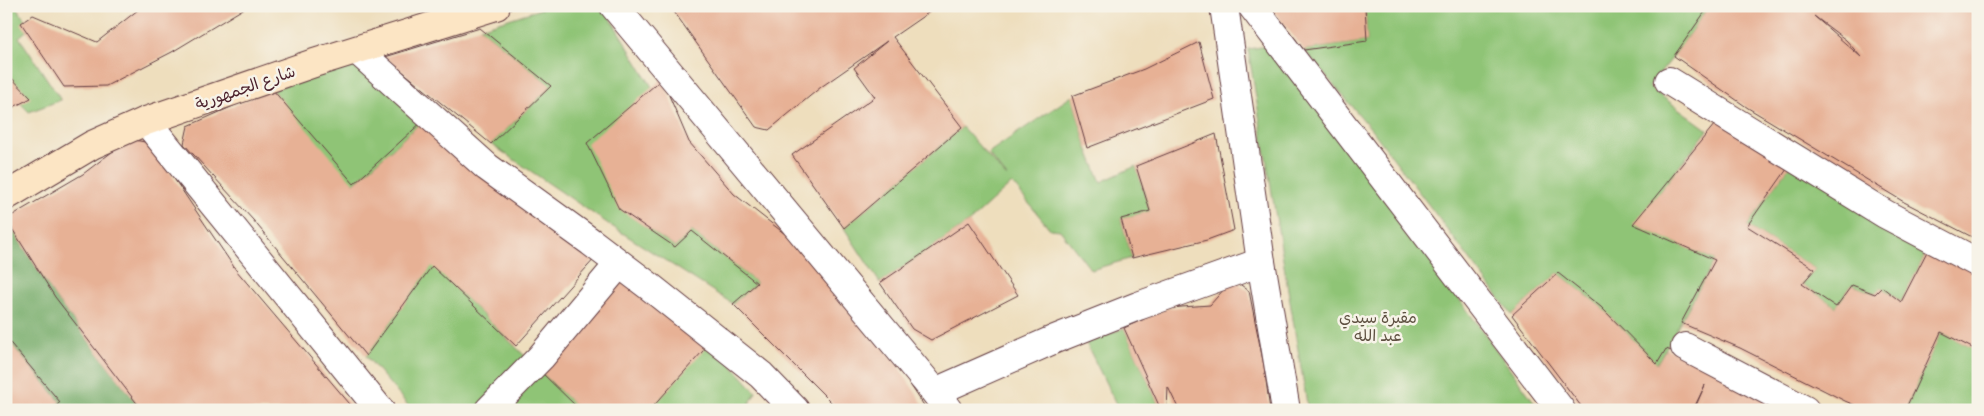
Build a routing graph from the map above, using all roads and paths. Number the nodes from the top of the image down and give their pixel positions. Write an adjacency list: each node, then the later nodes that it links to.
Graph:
1 (496, 6): 5 (main road, شارع الجمهورية)
2 (614, 6): 13 (street)
3 (1224, 6): 9 (street)
4 (1252, 6): 18 (street)
5 (358, 51): 7 (main road, شارع الجمهورية); 11 (street)
6 (1669, 81): 10 (street)
7 (146, 120): 8 (main road, شارع الجمهورية); 14 (street)
8 (6, 196)
9 (1261, 262): 13 (street); 17 (street)
10 (1978, 262)
11 (619, 264): 15 (street); 16 (street)
12 (1685, 347): 19 (street)
13 (941, 401)
14 (380, 410)
15 (489, 410)
16 (795, 410)
17 (1286, 410)
18 (1561, 410)
19 (1805, 410)

